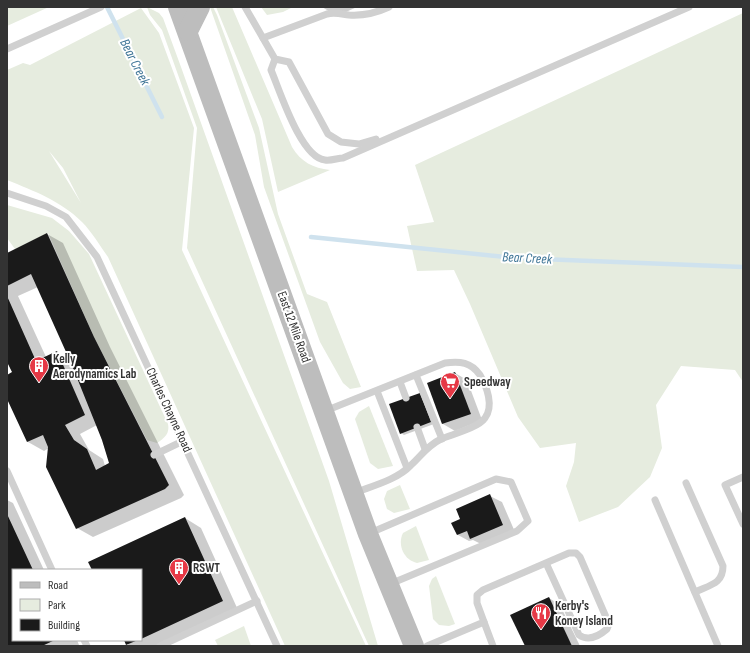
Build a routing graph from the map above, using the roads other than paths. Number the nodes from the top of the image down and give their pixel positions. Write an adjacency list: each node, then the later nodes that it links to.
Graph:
1 (101, 7): 10 (lane)
2 (178, 7): 8 (main road, East 12 Mile Road)
3 (200, 7): 8 (main road)
4 (245, 7): 9 (lane)
5 (389, 7): 9 (lane)
6 (689, 7): 7 (lane)
7 (677, 9): 12 (lane)
8 (188, 31): 18 (main road, East 12 Mile Road)
9 (263, 38): 11 (lane)
10 (7, 49)
11 (275, 60): 12 (lane); 12 (lane)
12 (394, 135)
13 (7, 193): 21 (lane, Charles Chayne Road)
14 (416, 375): 15 (lane); 20 (lane); 20 (lane)
15 (400, 382): 16 (lane); 17 (lane)
16 (377, 391): 18 (lane); 24 (lane)
17 (406, 398)
18 (324, 412): 28 (main road, East 12 Mile Road)
19 (417, 427): 22 (lane)
20 (442, 439): 22 (lane)
21 (183, 441): 23 (lane); 36 (lane, Charles Chayne Road)
22 (425, 449): 24 (lane)
23 (154, 455)
24 (407, 468): 28 (lane)
25 (7, 471): 33 (lane)
26 (743, 477): 30 (lane)
27 (686, 483): 35 (lane)
28 (353, 493): 31 (main road, East 12 Mile Road)
29 (655, 500): 35 (lane)
30 (743, 524)
31 (368, 534): 34 (main road, East 12 Mile Road); 34 (lane)
32 (546, 563): 32 (lane); 37 (lane)
33 (52, 569)
34 (388, 585): 40 (main road, East 12 Mile Road)
35 (695, 592): 43 (lane)
36 (257, 601): 38 (lane); 39 (lane, Charles Chayne Road)
37 (484, 622): 41 (lane); 42 (lane)
38 (160, 646)
39 (277, 646)
40 (414, 646)
41 (428, 646)
42 (494, 646)
43 (718, 646)

